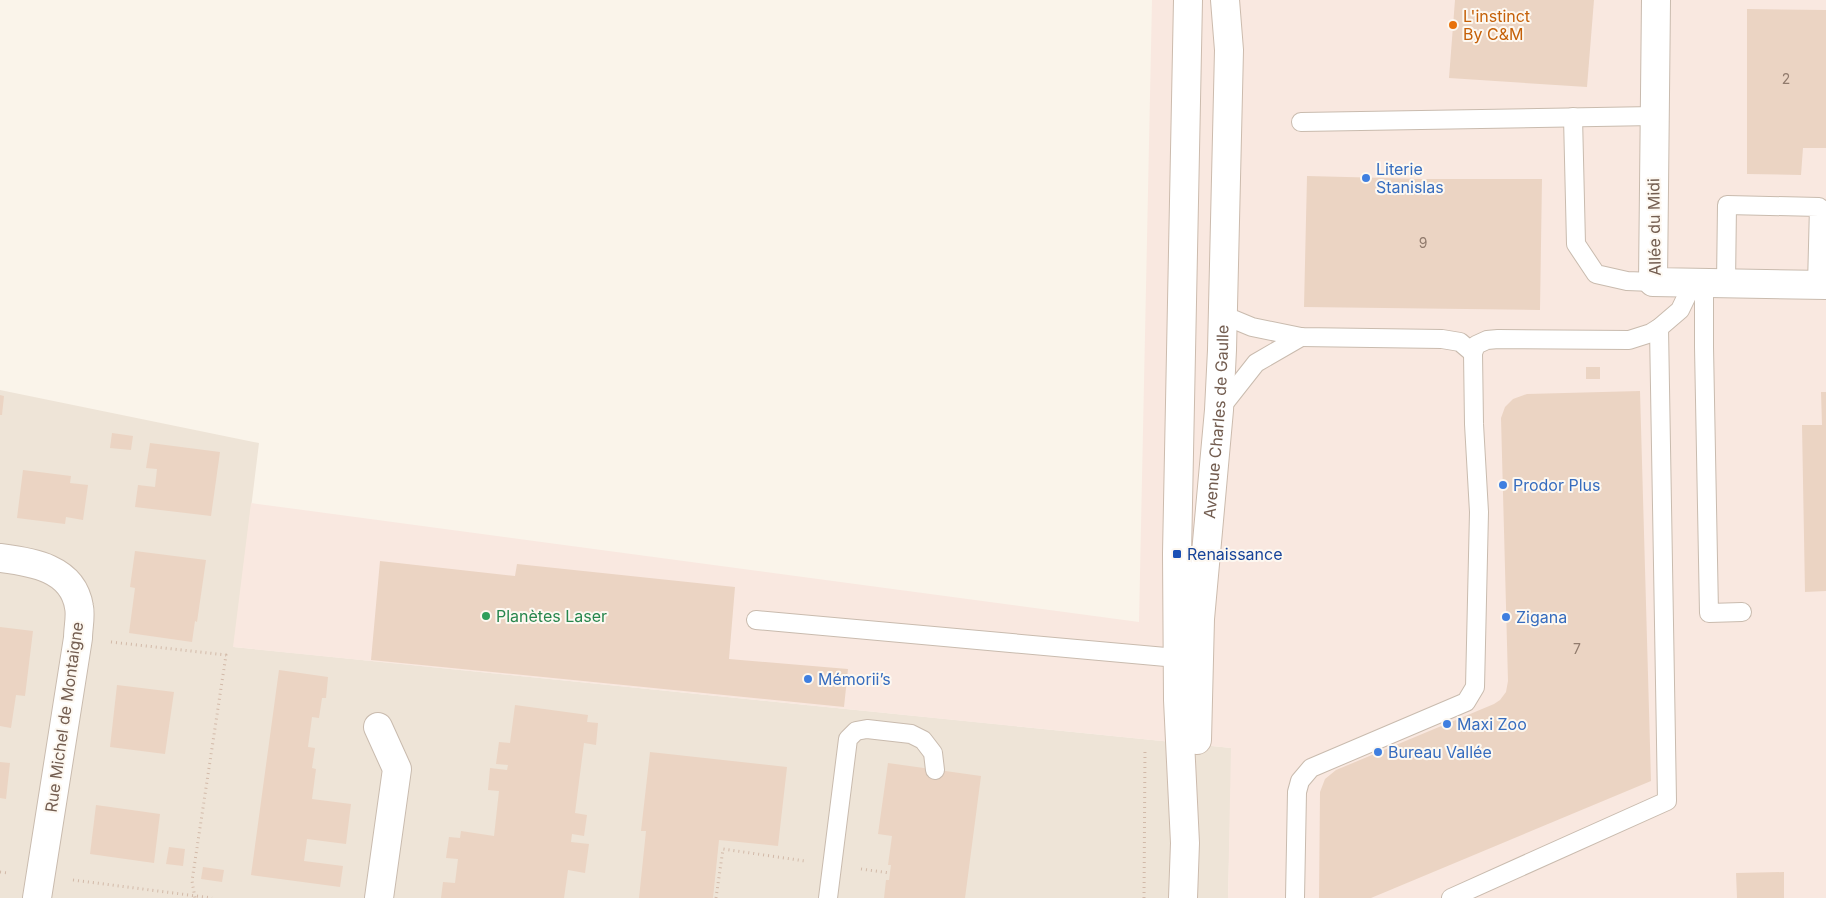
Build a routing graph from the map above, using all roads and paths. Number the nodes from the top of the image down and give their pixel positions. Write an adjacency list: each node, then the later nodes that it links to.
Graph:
1 (1188, 0): 4 (main road, Avenue Charles de Gaulle)
2 (1225, 0): 11 (main road, Avenue Charles de Gaulle)
3 (1656, 0): 5 (main road, Allée du Midi)
4 (1186, 108): 11 (main road); 20 (main road, Avenue Charles de Gaulle)
5 (1654, 116): 6 (lane); 8 (main road, Allée du Midi)
6 (1573, 117): 7 (lane); 8 (lane)
7 (1301, 122)
8 (1653, 282): 9 (main road, Allée du Midi)
9 (1708, 283): 10 (main road, Allée du Midi); 10 (lane); 12 (lane); 17 (lane)
10 (1822, 285)
11 (1223, 315): 13 (lane); 15 (main road, Avenue Charles de Gaulle)
12 (1659, 328): 14 (lane); 36 (lane)
13 (1301, 336): 14 (lane); 15 (lane)
14 (1473, 353): 35 (lane)
15 (1219, 410): 20 (main road, Avenue Charles de Gaulle)
16 (0, 558): 19 (main road, Rue Michel de Montaigne)
17 (1742, 612)
18 (756, 620): 20 (lane)
19 (78, 638): 28 (main road, Rue Michel de Montaigne); 29 (path)
20 (1188, 659): 34 (main road, Avenue Charles de Gaulle)
21 (378, 727): 31 (main road)
22 (935, 770): 25 (lane)
23 (718, 848): 24 (path)
24 (723, 849): 25 (path); 32 (path)
25 (832, 864): 27 (path); 33 (lane)
26 (0, 872): 28 (path)
27 (890, 873)
28 (38, 886): 29 (path)
29 (195, 897): 30 (path)
30 (212, 898)
31 (379, 898)
32 (716, 898)
33 (828, 898)
34 (1183, 898)
35 (1295, 898)
36 (1451, 898)

